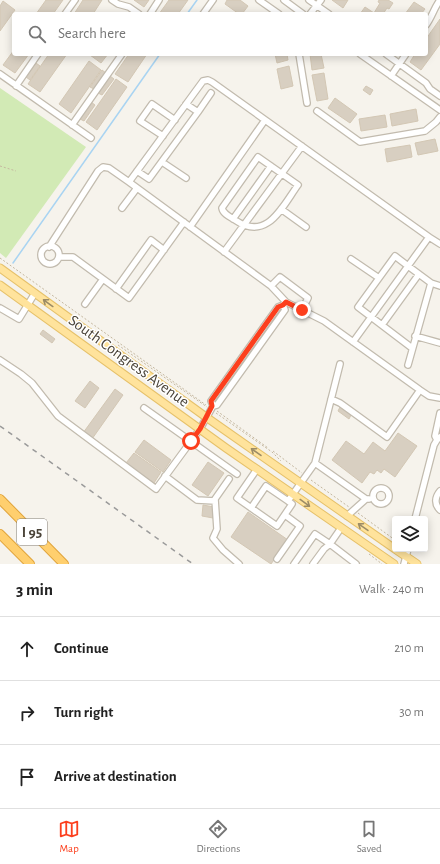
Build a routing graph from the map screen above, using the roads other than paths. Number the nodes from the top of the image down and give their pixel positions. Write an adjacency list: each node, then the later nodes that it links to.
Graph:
1 (75, 0): 11 (street)
2 (112, 0): 12 (street)
3 (159, 0): 13 (street)
4 (213, 0): 14 (street)
5 (259, 0): 15 (street)
6 (284, 0): 16 (street)
7 (309, 0): 10 (street)
8 (321, 0): 10 (street)
9 (440, 0): 19 (street)
10 (317, 6): 17 (street); 18 (street)
11 (66, 12)
12 (136, 12)
13 (151, 12)
14 (204, 12)
15 (276, 12)
16 (301, 12)
17 (312, 12)
18 (326, 12)
19 (428, 22)
20 (37, 56): 29 (street)
21 (121, 56): 41 (street)
22 (299, 56): 32 (street)
23 (363, 56): 28 (street)
24 (389, 56): 26 (street)
25 (405, 56): 26 (street)
26 (399, 64): 28 (street); 31 (street)
27 (0, 74): 29 (street)
28 (391, 76): 34 (street)
29 (16, 86): 41 (street)
30 (211, 93): 36 (street)
31 (440, 96)
32 (307, 103)
33 (186, 104): 36 (street); 38 (street); 39 (street)
34 (440, 110)
35 (317, 111): 40 (street)
36 (198, 112): 45 (street)
37 (440, 117): 40 (street)
38 (175, 120): 42 (street); 42 (street)
39 (265, 120): 44 (street); 57 (street)
40 (438, 124)
41 (72, 125): 43 (street)
42 (163, 136): 47 (street)
43 (92, 138)
44 (302, 146): 48 (street); 59 (street)
45 (162, 162): 47 (street); 49 (street)
46 (271, 166): 48 (street); 54 (street); 54 (street)
47 (137, 171): 50 (street)
48 (282, 174): 53 (street); 56 (street)
49 (186, 178)
50 (129, 182): 51 (street); 61 (street)
51 (137, 188): 52 (street); 55 (street)
52 (122, 208)
53 (281, 209): 56 (street); 58 (street)
54 (233, 219): 56 (street)
55 (184, 222): 57 (street); 62 (street)
56 (244, 226): 63 (street)
57 (190, 227): 63 (street)
58 (306, 227)
59 (429, 237): 60 (street); 66 (street)
60 (440, 244)
61 (49, 247): 64 (street); 64 (street)
62 (164, 250): 75 (street); 75 (street)
63 (224, 252): 73 (street)
64 (59, 257): 70 (street)
65 (351, 259): 69 (street)
66 (408, 266): 68 (street); 69 (street); 82 (street)
67 (0, 268): 76 (main road, South Congress Avenue)
68 (419, 274): 71 (street); 85 (street)
69 (379, 278): 82 (street)
70 (103, 279): 75 (street); 78 (street)
71 (431, 283): 74 (street); 86 (street)
72 (0, 286): 79 (main road, South Congress Avenue)
73 (271, 286): 77 (street); 81 (street)
74 (440, 286)
75 (116, 289)
76 (35, 293): 79 (street); 103 (main road, South Congress Avenue, one-way to 76)
77 (284, 303): 81 (street); 83 (street); 84 (street)
78 (84, 304)
79 (27, 305): 80 (street); 104 (main road, South Congress Avenue)
80 (0, 308)
81 (302, 310): 87 (street)
82 (371, 317): 85 (street); 87 (street)
83 (269, 319): 84 (street); 90 (street)
84 (276, 323): 91 (street)
85 (382, 325): 89 (street)
86 (415, 336): 88 (street); 89 (street)
87 (353, 342): 97 (street)
88 (440, 343)
89 (412, 348): 94 (street)
90 (248, 349): 91 (street); 95 (street)
91 (254, 353): 96 (street)
92 (0, 360): 110 (street)
93 (340, 364): 99 (street)
94 (408, 365)
95 (227, 379): 96 (street); 101 (street)
96 (233, 383): 101 (street)
97 (420, 390): 98 (street); 99 (street)
98 (440, 398)
99 (331, 399): 107 (street)
100 (144, 408): 105 (street)
101 (212, 408): 103 (street)
102 (440, 413): 106 (street)
103 (206, 417): 104 (street); 112 (main road, South Congress Avenue, one-way to 103)
104 (200, 429): 105 (street); 108 (main road, South Congress Avenue)
105 (191, 441): 109 (street); 110 (street)
106 (438, 443): 124 (street)
107 (315, 463): 112 (street); 117 (street)
108 (257, 469): 114 (main road, South Congress Avenue); 120 (street)
109 (237, 474)
110 (165, 476): 119 (street)
111 (229, 479): 119 (street)
112 (303, 479): 114 (street); 122 (main road, South Congress Avenue)
113 (440, 491): 121 (street)
114 (293, 494): 118 (street); 125 (main road, South Congress Avenue, one-way to 125)
115 (373, 497): 117 (street)
116 (0, 499): 132 (highway, I 95)
117 (366, 500): 122 (street)
118 (288, 501): 120 (street); 123 (street)
119 (215, 502): 133 (street)
120 (251, 508): 123 (street)
121 (440, 510)
122 (351, 513): 128 (main road, South Congress Avenue, one-way to 122)
123 (285, 515): 130 (street)
124 (417, 516)
125 (341, 528): 127 (street); 137 (main road, South Congress Avenue)
126 (0, 534): 131 (highway, I 95)
127 (330, 544): 134 (street); 135 (street); 136 (street)
128 (392, 547)
129 (407, 553): 138 (street); 139 (main road, South Congress Avenue)
130 (277, 559)
131 (30, 564)
132 (64, 564)
133 (239, 564)
134 (294, 564)
135 (313, 564)
136 (356, 564)
137 (394, 564)
138 (404, 564)
139 (417, 564)

